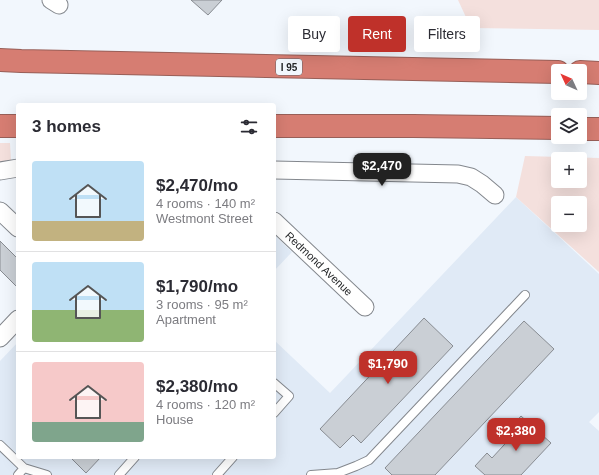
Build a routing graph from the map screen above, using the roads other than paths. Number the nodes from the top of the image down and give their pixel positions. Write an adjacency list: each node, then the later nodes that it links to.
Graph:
1 (0, 60): 2 (highway, I 95)
2 (551, 72)
3 (587, 72): 4 (highway)
4 (599, 73)
5 (0, 126): 6 (highway)
6 (16, 126)
7 (276, 126): 8 (highway)
8 (551, 128)
9 (587, 129): 10 (highway)
10 (599, 129)
11 (16, 168): 13 (street)
12 (276, 170): 14 (street)
13 (0, 171)
14 (495, 196)
15 (0, 211): 17 (street)
16 (276, 223): 19 (street, Redmond Avenue)
17 (16, 226)
18 (525, 295): 28 (lane)
19 (364, 307)
20 (16, 321): 21 (street)
21 (0, 338)
22 (276, 385): 23 (lane)
23 (276, 411)
24 (0, 445): 27 (lane)
25 (133, 459): 31 (lane)
26 (231, 459): 32 (lane)
27 (24, 468): 29 (lane); 30 (lane)
28 (349, 473): 33 (lane)
29 (18, 475)
30 (47, 475)
31 (119, 475)
32 (217, 475)
33 (311, 475)

